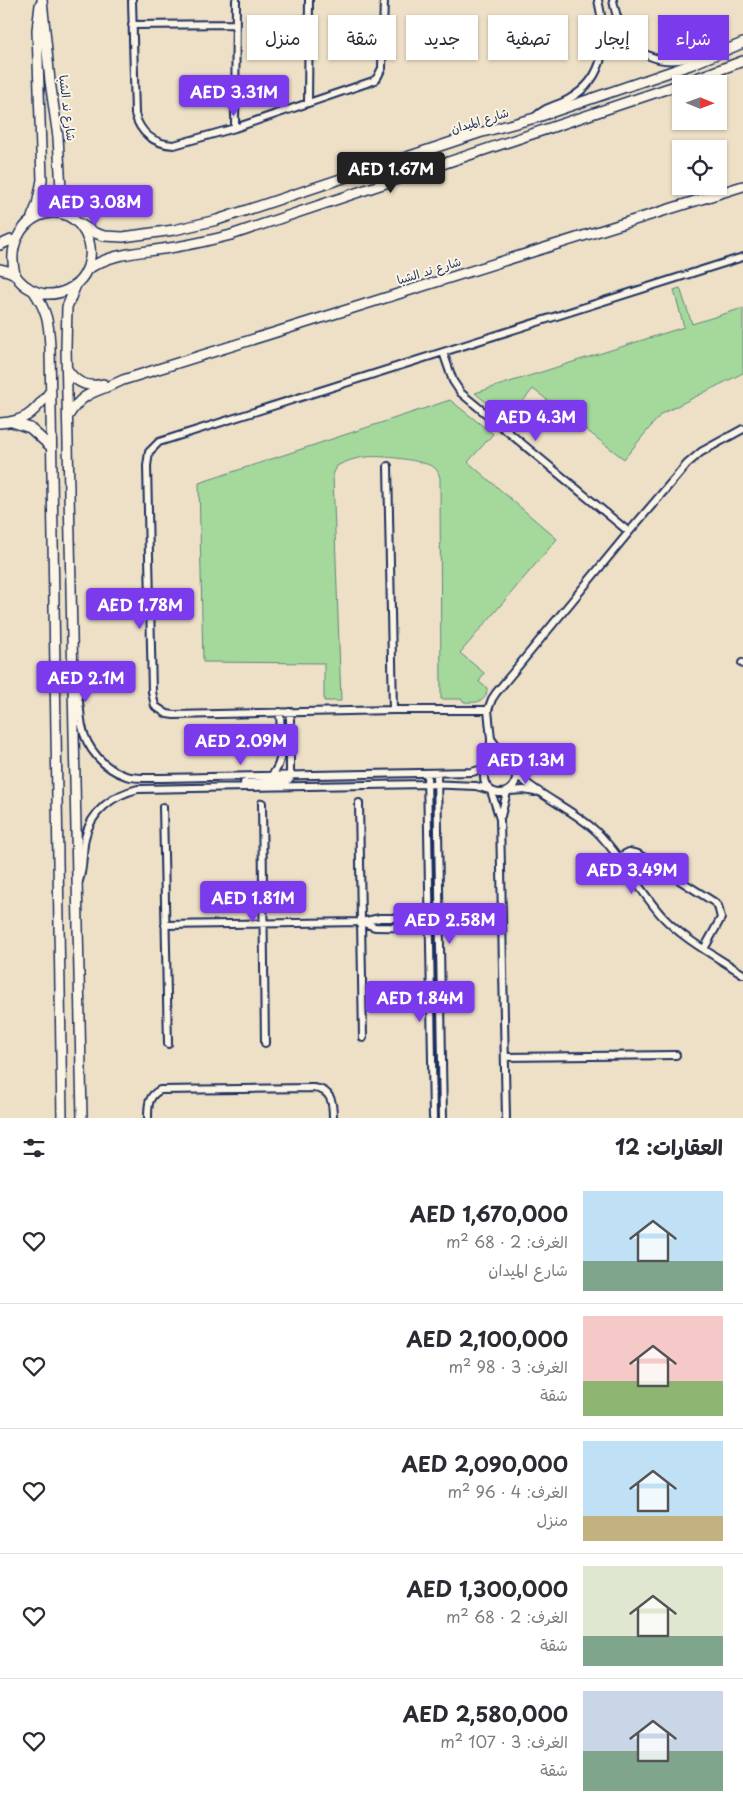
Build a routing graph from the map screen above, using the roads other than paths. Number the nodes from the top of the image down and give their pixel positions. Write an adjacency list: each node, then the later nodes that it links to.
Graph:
1 (41, 0): 19 (main road, شارع ند الشبا); 20 (main road, شارع ند الشبا)
2 (132, 0): 9 (street)
3 (236, 0): 8 (street)
4 (309, 0): 15 (street)
5 (384, 0): 15 (street)
6 (598, 0): 16 (street)
7 (613, 0): 11 (street)
8 (236, 24): 9 (street); 17 (street)
9 (132, 25): 17 (street)
10 (743, 43): 11 (main road, شارع الميدان)
11 (734, 47): 16 (main road, شارع الميدان)
12 (743, 60): 13 (main road)
13 (704, 75)
14 (672, 87): 26 (main road)
15 (308, 103): 17 (street)
16 (535, 118): 21 (main road, شارع الميدان)
17 (235, 128)
18 (743, 186): 32 (main road, شارع ند الشبا)
19 (32, 217): 20 (main road); 22 (main road)
20 (70, 217): 21 (main road)
21 (78, 223): 26 (main road)
22 (11, 240): 23 (main road); 27 (main road)
23 (0, 244)
24 (743, 257): 30 (street)
25 (0, 269): 27 (main road)
26 (87, 270): 28 (main road)
27 (15, 274): 29 (main road)
28 (76, 285): 29 (main road); 31 (main road)
29 (33, 290): 33 (main road)
30 (443, 352): 40 (street); 44 (street)
31 (67, 369): 32 (main road, شارع ند الشبا); 34 (main road)
32 (123, 380): 34 (main road, شارع ند الشبا)
33 (50, 392): 35 (main road); 38 (main road)
34 (68, 417): 41 (main road)
35 (12, 422): 36 (main road); 38 (main road)
36 (0, 423)
37 (743, 429): 40 (street)
38 (51, 446): 80 (main road)
39 (388, 466): 42 (street)
40 (629, 532): 43 (street)
41 (74, 683): 53 (street); 65 (main road)
42 (393, 710): 43 (street); 45 (street)
43 (488, 710): 46 (street)
44 (280, 712): 45 (street); 53 (street)
45 (290, 712): 52 (street)
46 (491, 739): 47 (street); 48 (street)
47 (508, 762): 48 (street); 51 (street)
48 (488, 766): 50 (street); 57 (street)
49 (427, 773): 50 (street); 52 (street); 54 (street)
50 (438, 773): 55 (street)
51 (516, 774): 58 (street); 59 (street)
52 (291, 775): 53 (street); 56 (street)
53 (271, 776)
54 (427, 784): 55 (street); 56 (street); 66 (street)
55 (437, 784): 57 (street); 67 (street)
56 (239, 786): 65 (street)
57 (491, 790): 58 (street); 63 (street)
58 (508, 791): 59 (street); 63 (street)
59 (539, 792): 64 (street)
60 (359, 802): 68 (street)
61 (262, 803): 69 (street)
62 (163, 807): 70 (street)
63 (500, 819): 79 (street)
64 (618, 858): 73 (street); 73 (street)
65 (77, 887): 81 (main road)
66 (430, 918): 67 (street); 68 (street); 71 (street)
67 (439, 918): 72 (street)
68 (361, 922): 69 (street); 71 (street); 75 (street)
69 (264, 923): 70 (street); 76 (street)
70 (165, 925): 77 (street)
71 (430, 928): 72 (street); 84 (street)
72 (440, 928): 85 (street)
73 (704, 948): 74 (street)
74 (743, 974)
75 (363, 1038)
76 (265, 1043)
77 (168, 1044)
78 (676, 1054): 79 (street)
79 (505, 1057): 86 (street)
80 (62, 1118)
81 (82, 1118)
82 (148, 1118): 83 (street)
83 (333, 1118)
84 (433, 1118)
85 (443, 1118)
86 (506, 1118)

